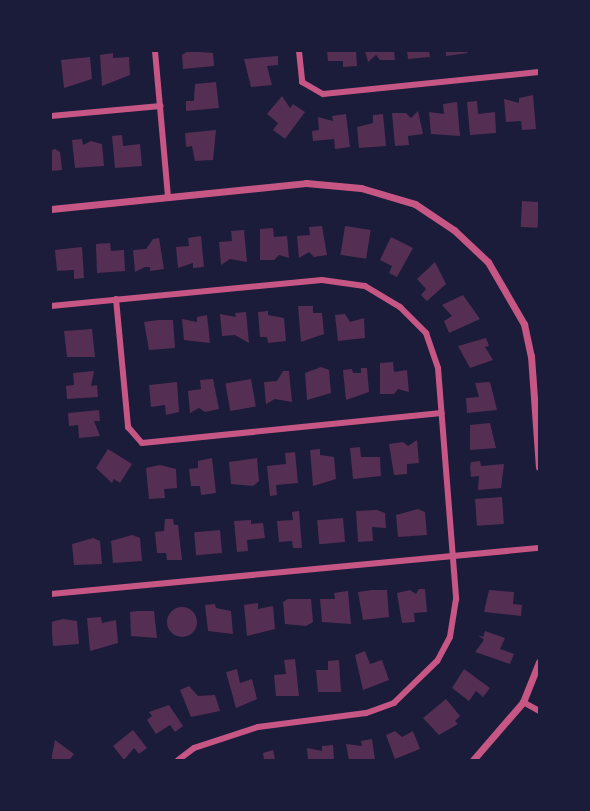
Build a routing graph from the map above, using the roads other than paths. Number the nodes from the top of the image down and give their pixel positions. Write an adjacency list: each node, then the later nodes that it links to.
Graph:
1 (155, 51): 4 (street)
2 (299, 51): 3 (street)
3 (539, 72)
4 (161, 106): 5 (street); 6 (street)
5 (51, 116)
6 (168, 198): 7 (street); 10 (street)
7 (51, 209)
8 (116, 299): 9 (street); 11 (street); 11 (street)
9 (51, 306)
10 (537, 399): 12 (street)
11 (442, 412): 14 (street)
12 (539, 467)
13 (539, 548): 14 (street)
14 (453, 556): 15 (street); 19 (street)
15 (51, 594)
16 (539, 663): 17 (street)
17 (523, 702): 18 (street); 20 (street)
18 (539, 711)
19 (178, 760)
20 (473, 760)

